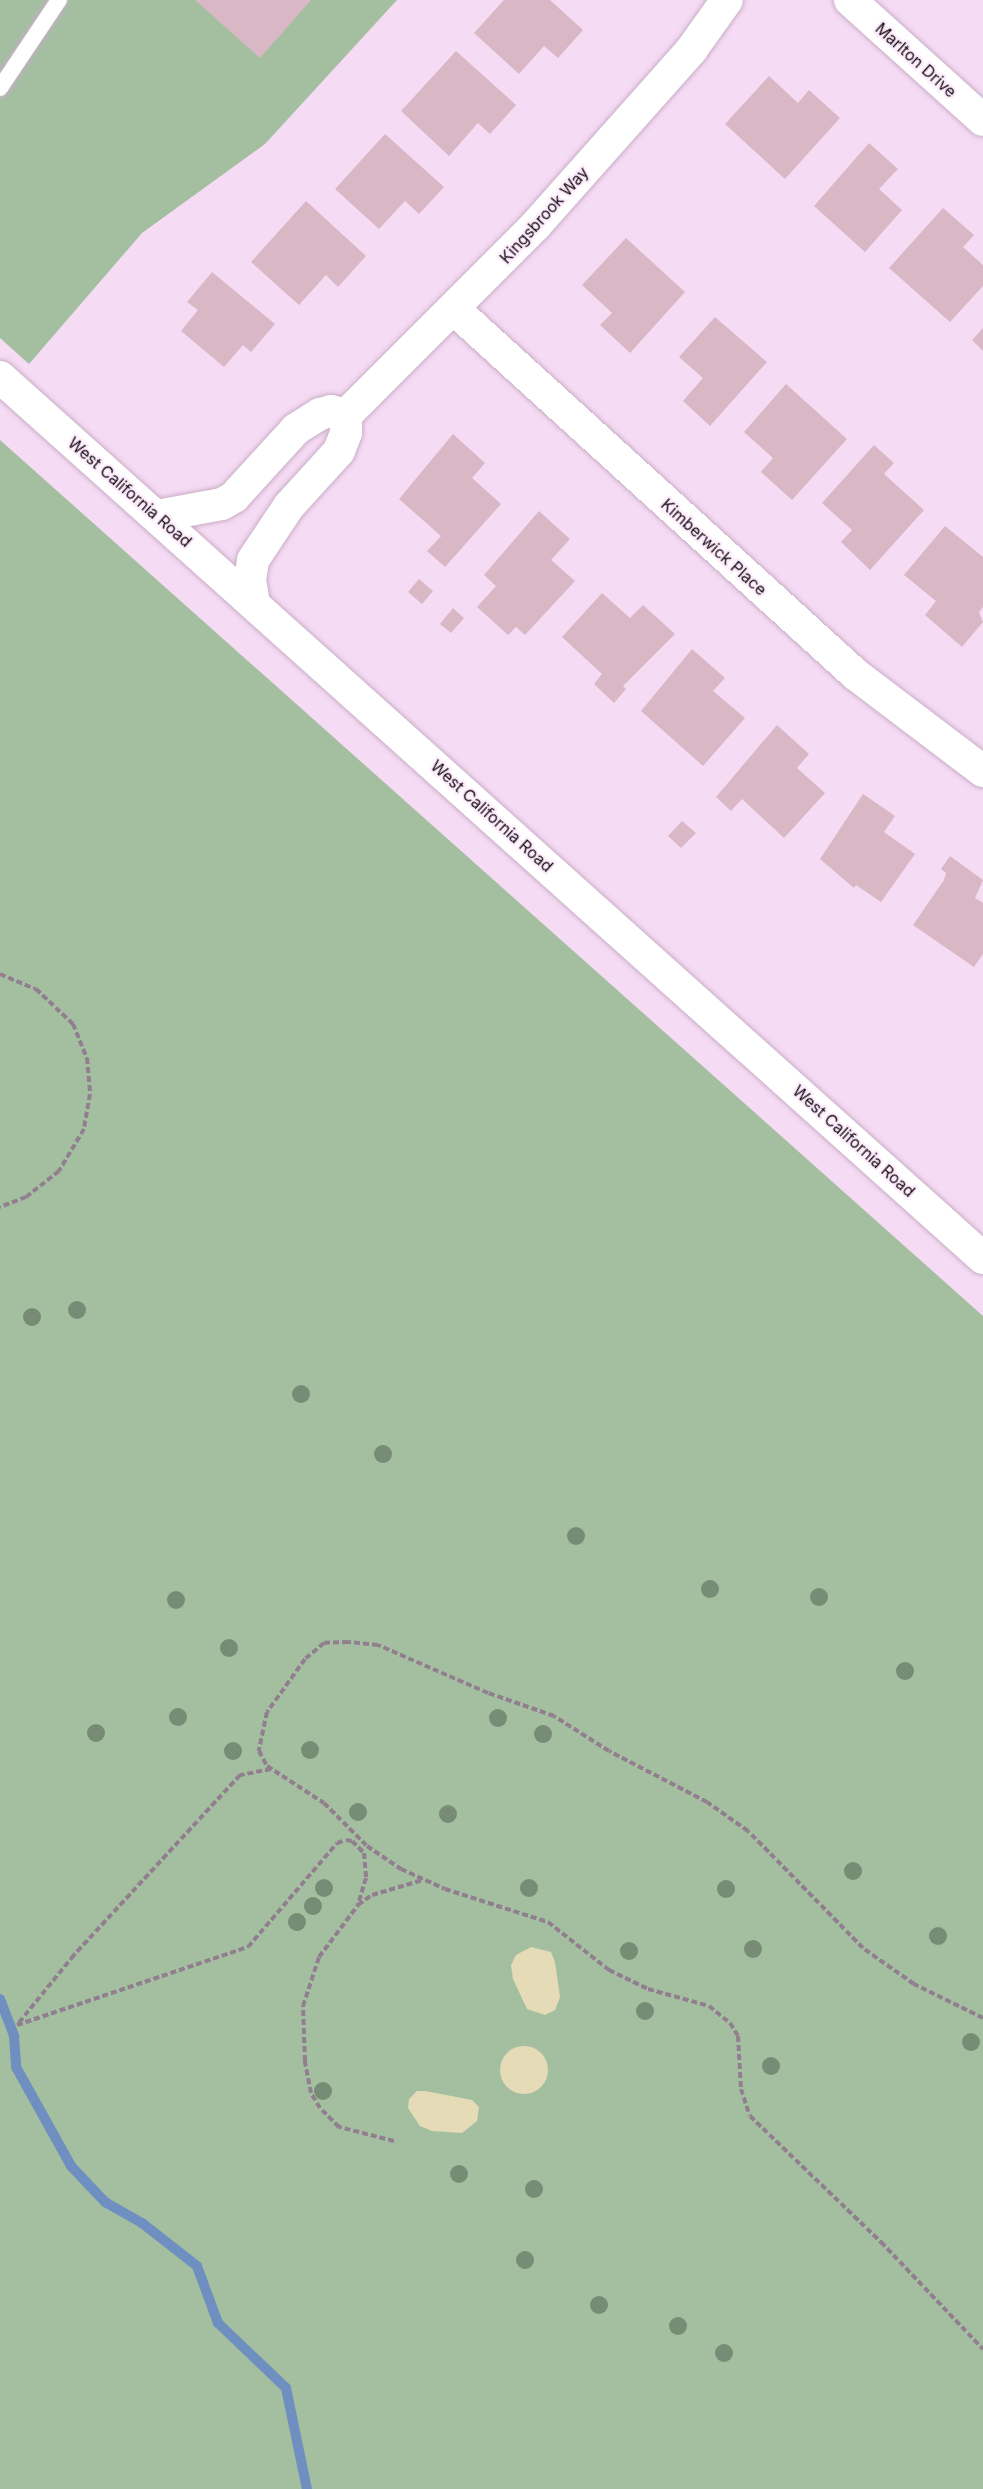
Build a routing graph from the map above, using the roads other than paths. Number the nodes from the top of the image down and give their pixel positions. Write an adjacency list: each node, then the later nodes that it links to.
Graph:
1 (59, 0): 4 (lane)
2 (727, 0): 6 (street, Kingsbrook Way)
3 (850, 0): 5 (street, Marlton Drive)
4 (0, 88)
5 (983, 120)
6 (455, 310): 8 (street, Kingsbrook Way); 11 (street, Kimberwick Place)
7 (0, 377): 9 (street, West California Road)
8 (346, 415): 9 (street); 10 (street)
9 (157, 516): 10 (street, West California Road)
10 (254, 603): 12 (street, West California Road)
11 (983, 771)
12 (983, 1258)

